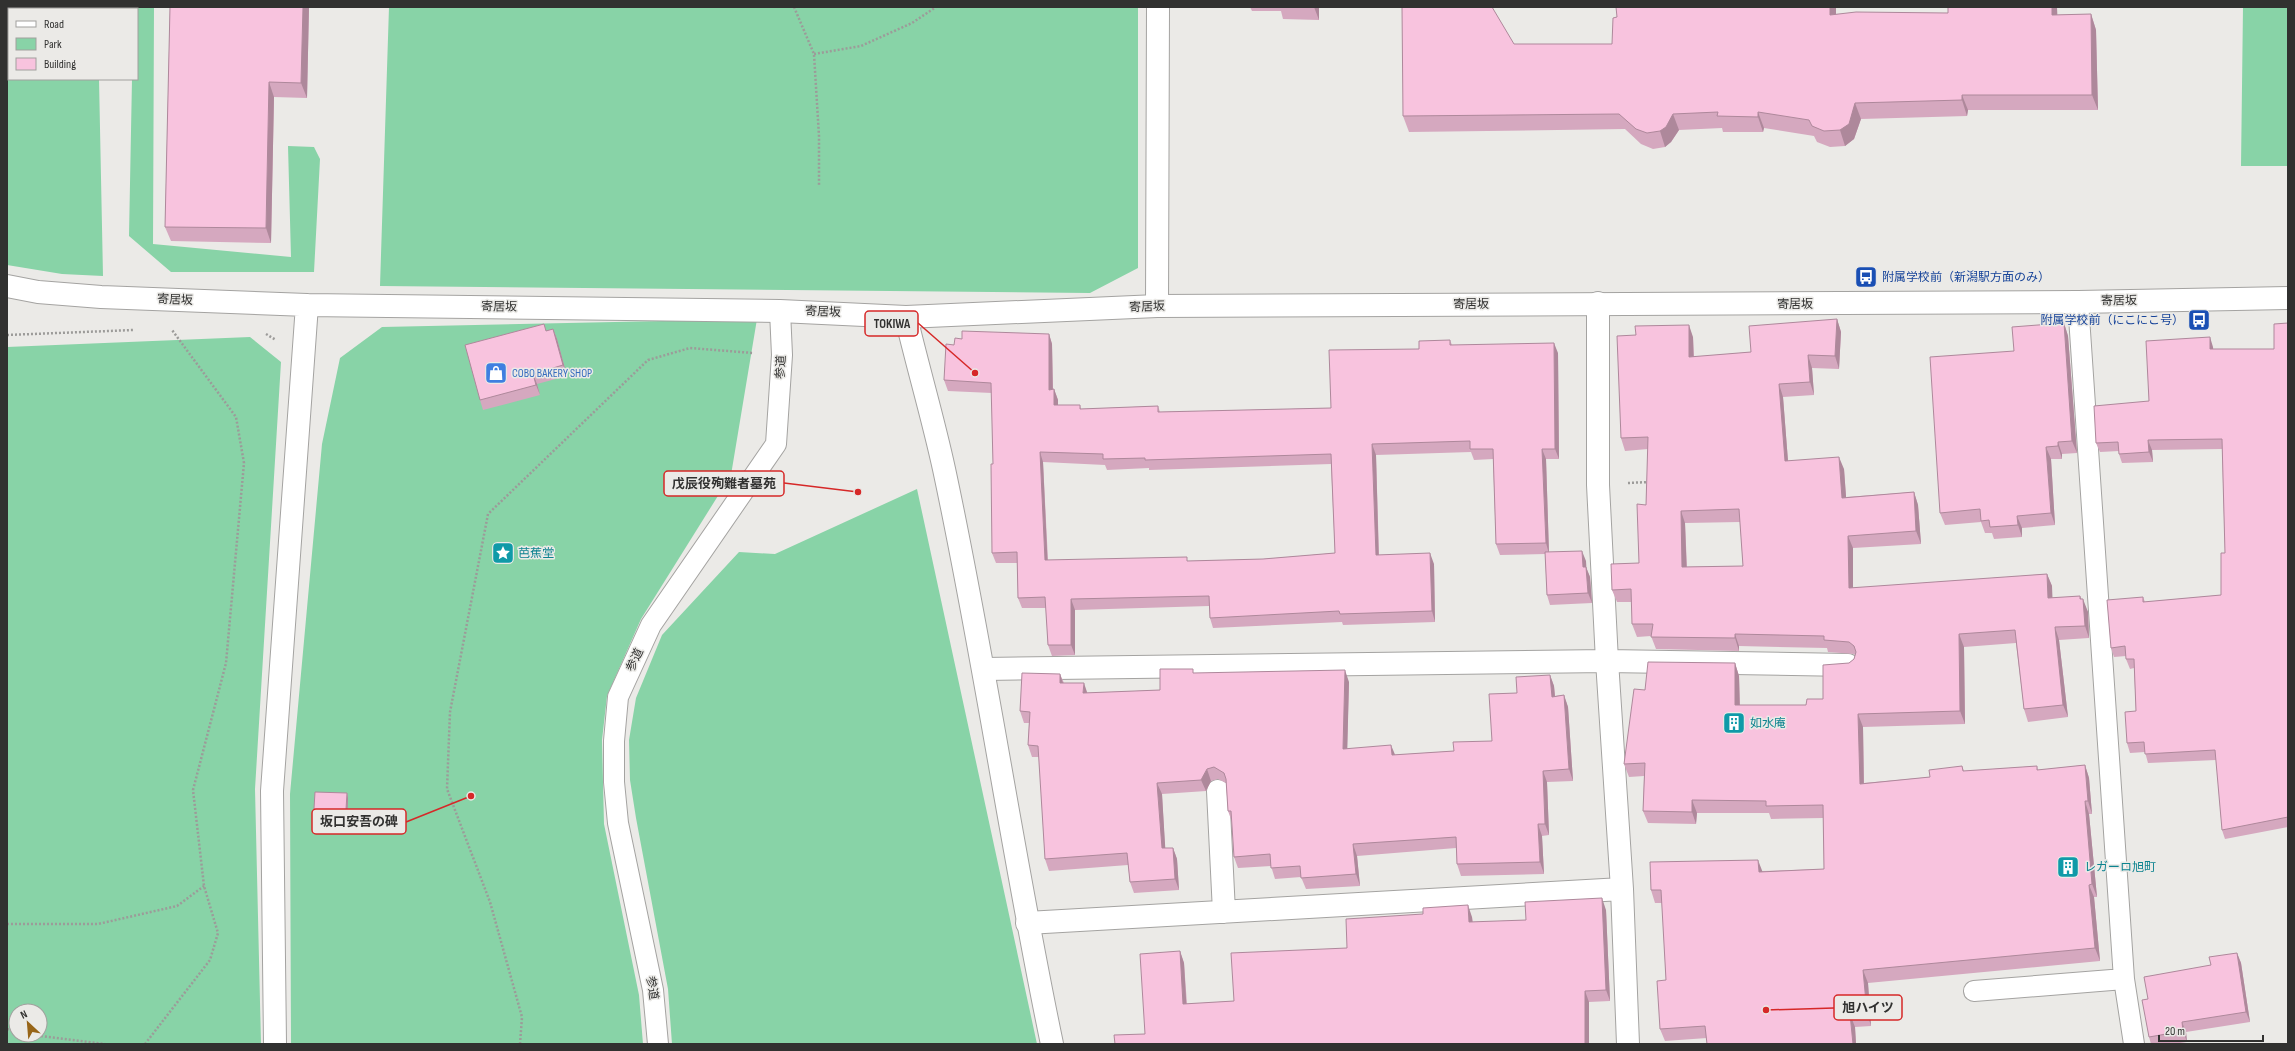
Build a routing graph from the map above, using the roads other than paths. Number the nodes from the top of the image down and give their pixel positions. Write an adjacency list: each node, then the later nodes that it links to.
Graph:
1 (1158, 7): 7 (street)
2 (7, 286): 6 (street, 寄居坂)
3 (2288, 298): 4 (street, 寄居坂)
4 (2078, 302): 5 (street, 寄居坂); 17 (lane)
5 (1598, 303): 7 (street, 寄居坂); 10 (street)
6 (307, 304): 8 (street, 寄居坂); 19 (street)
7 (1157, 306): 9 (street, 寄居坂)
8 (780, 311): 9 (street, 寄居坂); 20 (lane, 参道)
9 (906, 318): 12 (street)
10 (1607, 661): 11 (street); 12 (street); 14 (street)
11 (1848, 665)
12 (984, 669): 16 (street)
13 (1218, 791): 15 (street)
14 (1622, 889): 15 (street); 22 (street)
15 (1224, 912): 16 (street)
16 (1027, 923): 21 (street)
17 (2124, 979): 18 (lane); 23 (lane)
18 (1974, 991)
19 (275, 1044)
20 (658, 1044)
21 (1052, 1044)
22 (1628, 1044)
23 (2134, 1044)

